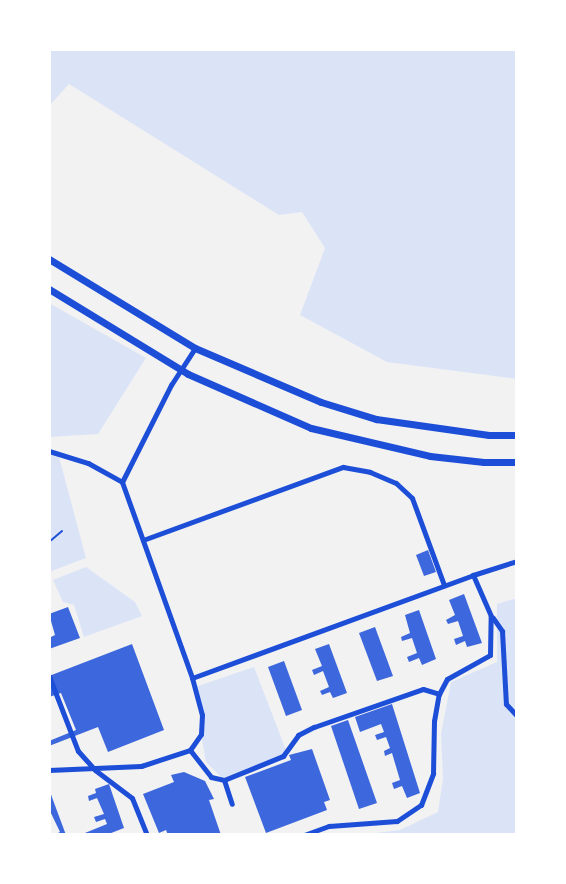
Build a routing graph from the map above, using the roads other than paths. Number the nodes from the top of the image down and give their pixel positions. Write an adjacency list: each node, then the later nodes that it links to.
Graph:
1 (49, 258): 3 (main road)
2 (49, 289): 4 (main road)
3 (195, 348): 4 (street); 5 (main road)
4 (183, 371): 7 (main road); 8 (street)
5 (517, 435)
6 (49, 451): 8 (street)
7 (517, 462)
8 (122, 482): 9 (street)
9 (143, 540): 12 (street); 15 (street)
10 (517, 561): 11 (street)
11 (473, 575): 12 (street); 13 (street)
12 (444, 585): 15 (street)
13 (491, 615): 16 (street); 17 (street)
14 (49, 676): 20 (street)
15 (192, 678): 18 (street)
16 (439, 694): 21 (street); 24 (street)
17 (517, 716)
18 (190, 750): 20 (street); 21 (street)
19 (49, 770): 20 (street)
20 (95, 770): 23 (street)
21 (224, 780): 22 (street)
22 (232, 804)
23 (147, 835)
24 (304, 835)

